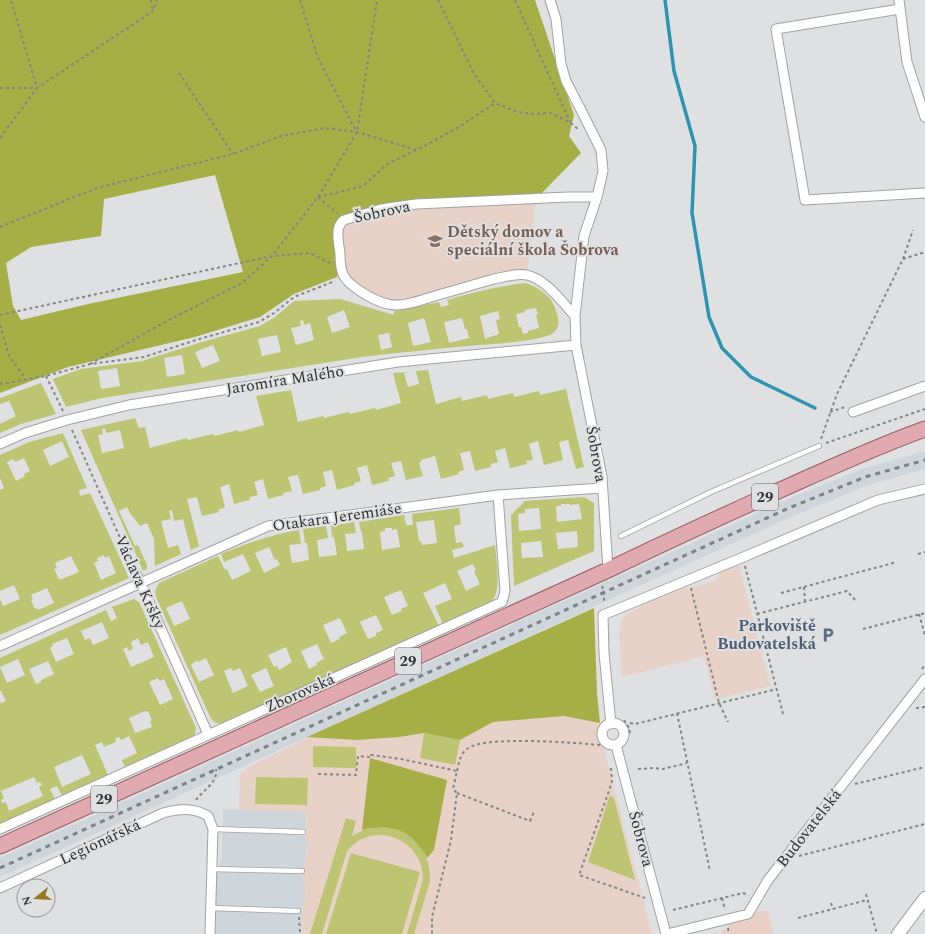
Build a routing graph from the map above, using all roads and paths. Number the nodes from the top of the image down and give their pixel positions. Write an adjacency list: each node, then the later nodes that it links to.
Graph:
1 (11, 0): 13 (path)
2 (151, 0): 10 (path)
3 (157, 0): 10 (path)
4 (300, 0): 18 (path)
5 (377, 0): 18 (path)
6 (438, 0): 14 (path)
7 (515, 0): 16 (path)
8 (551, 1): 24 (street, Šobrova)
9 (900, 4): 15 (street); 22 (street)
10 (153, 11): 13 (path)
11 (179, 73): 21 (path)
12 (0, 88): 13 (path)
13 (37, 88): 19 (path)
14 (495, 103): 16 (path); 20 (path)
15 (925, 117)
16 (571, 123): 17 (path)
17 (580, 131)
18 (357, 132): 20 (path); 21 (path); 23 (path)
19 (0, 138)
20 (417, 150): 23 (path)
21 (233, 154): 26 (path)
22 (925, 193)
23 (318, 197): 25 (path); 29 (path)
24 (597, 197): 25 (street, Šobrova); 34 (street, Šobrova)
25 (344, 220): 31 (street, Šobrova)
26 (0, 227)
27 (913, 230): 30 (path)
28 (925, 252): 30 (path)
29 (272, 256): 31 (path); 33 (path); 37 (path)
30 (903, 259): 48 (path)
31 (340, 268): 32 (street, Šobrova)
32 (344, 277): 34 (street, Šobrova); 37 (path)
33 (0, 315)
34 (575, 316): 36 (street, Šobrova)
35 (0, 325): 39 (path)
36 (576, 345): 47 (street, Jaromíra Malého); 49 (street, Šobrova)
37 (90, 364): 38 (path)
38 (46, 376): 39 (path); 43 (path)
39 (26, 380): 40 (path)
40 (0, 384)
41 (925, 386): 44 (street)
42 (925, 409): 48 (path)
43 (64, 412)
44 (853, 412)
45 (925, 429): 57 (main road, 29)
46 (72, 430): 58 (path, Václava Kršky)
47 (0, 444)
48 (819, 446): 52 (lane)
49 (602, 488): 51 (street, Otakara Jeremiáše); 57 (street, Šobrova)
50 (925, 489): 55 (street)
51 (498, 495): 58 (street, Otakara Jeremiáše); 80 (street, Zborovská)
52 (621, 536)
53 (925, 552): 54 (path)
54 (918, 554)
55 (742, 558): 59 (street); 65 (path)
56 (897, 562): 60 (path)
57 (605, 576): 67 (path); 99 (main road, 29)
58 (139, 579): 70 (street, Otakara Jeremiáše); 80 (street, Václava Kršky)
59 (689, 580): 67 (street); 73 (path)
60 (804, 587): 61 (path); 63 (path)
61 (781, 593)
62 (856, 601): 63 (path)
63 (805, 602): 65 (path)
64 (925, 613): 66 (path)
65 (757, 614): 72 (path)
66 (920, 614): 68 (path); 69 (path)
67 (603, 615): 79 (street)
68 (863, 629)
69 (925, 635)
70 (0, 646)
71 (925, 678): 100 (street, Budovatelská)
72 (777, 689): 73 (path); 75 (path)
73 (719, 703): 74 (path); 77 (path)
74 (677, 713): 78 (path); 84 (path)
75 (783, 714)
76 (624, 720): 81 (path)
77 (728, 722)
78 (630, 723)
79 (611, 724): 83 (street); 83 (street)
80 (208, 734): 96 (street, Zborovská)
81 (629, 736)
82 (601, 745): 89 (path)
83 (616, 745): 121 (street, Šobrova)
84 (687, 763): 88 (path); 103 (path)
85 (611, 767): 107 (path)
86 (925, 767): 91 (path)
87 (216, 769): 93 (path)
88 (638, 769)
89 (457, 771): 90 (path); 92 (path)
90 (318, 774)
91 (850, 786)
92 (457, 793): 94 (path); 120 (path)
93 (192, 809): 97 (street, Legionářská); 104 (street, Legionářská)
94 (534, 812)
95 (925, 824): 100 (path)
96 (0, 829)
97 (213, 829): 98 (lane); 101 (street)
98 (303, 832)
99 (0, 846)
100 (784, 860): 121 (street, Budovatelská)
101 (212, 869): 102 (lane); 112 (street)
102 (302, 871)
103 (710, 871)
104 (0, 888)
105 (866, 894): 110 (path)
106 (751, 896): 108 (path)
107 (645, 898)
108 (722, 898): 114 (path); 115 (path)
109 (925, 898): 123 (street)
110 (867, 900): 113 (path); 122 (path)
111 (831, 903): 113 (path)
112 (211, 908): 116 (lane); 118 (street)
113 (833, 909): 117 (path)
114 (673, 910)
115 (725, 910)
116 (298, 911): 119 (path)
117 (798, 918)
118 (210, 934)
119 (300, 934)
120 (432, 934)
121 (666, 934)
122 (877, 934)
123 (898, 934)

